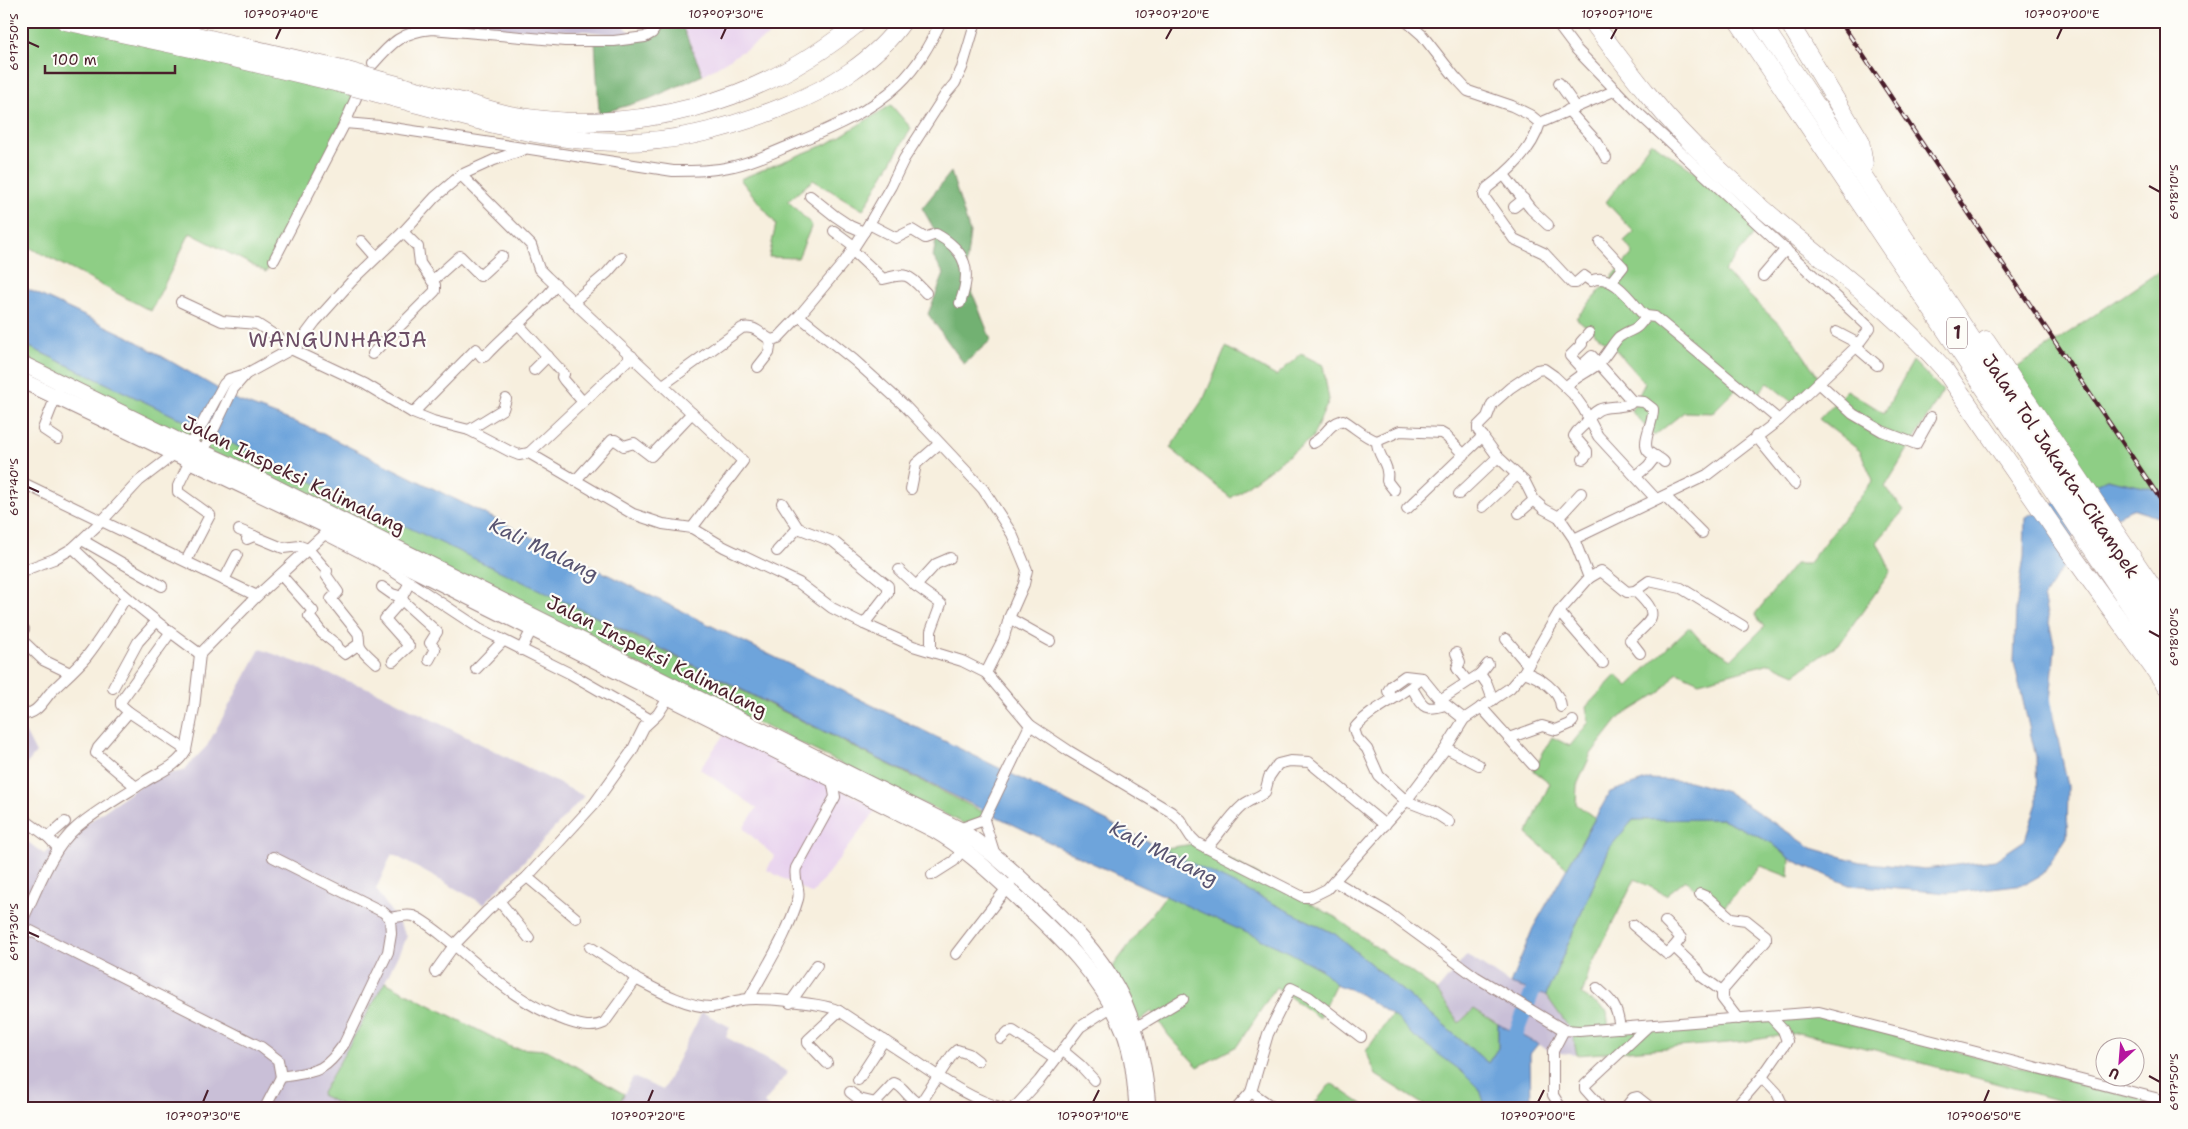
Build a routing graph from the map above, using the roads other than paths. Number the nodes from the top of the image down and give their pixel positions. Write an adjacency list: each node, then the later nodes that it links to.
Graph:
1 (65, 21): 19 (highway)
2 (133, 21): 19 (highway)
3 (660, 21): 18 (street)
4 (860, 21): 21 (highway)
5 (903, 21): 21 (highway)
6 (941, 21): 27 (street)
7 (976, 21): 37 (street)
8 (1320, 21): 9 (street)
9 (1333, 21)
10 (1406, 21): 24 (street)
11 (1555, 21): 22 (street)
12 (1592, 21): 180 (highway)
13 (1738, 21): 168 (highway, Jalan Tol Jakarta–Cikampek / 1)
14 (1744, 21): 161 (highway, 1)
15 (1760, 21): 153 (highway, 1)
16 (1768, 21): 30 (highway, Jalan Tol Jakarta–Cikampek / 1)
17 (1788, 21): 30 (highway)
18 (372, 64)
19 (349, 82): 21 (highway, bridge); 25 (street)
20 (1559, 82): 23 (street)
21 (379, 87)
22 (1616, 90): 23 (street); 43 (street)
23 (1572, 108): 24 (street); 28 (street)
24 (1540, 123): 32 (street)
25 (344, 124): 26 (street); 47 (street)
26 (491, 144): 27 (street); 29 (street)
27 (526, 149): 29 (street)
28 (1606, 158)
29 (494, 160): 31 (street)
30 (1864, 164): 145 (highway, Jalan Tol Jakarta–Cikampek / 1)
31 (461, 175): 39 (street); 51 (street)
32 (1504, 175): 34 (street); 50 (street)
33 (810, 196): 37 (street)
34 (1524, 199): 35 (street); 36 (street)
35 (1514, 206)
36 (1548, 225)
37 (866, 228): 42 (street); 55 (street)
38 (834, 231): 42 (street)
39 (403, 232): 45 (street); 49 (street)
40 (362, 241): 45 (street)
41 (1600, 242): 50 (street)
42 (853, 248): 52 (street); 56 (street)
43 (1786, 249): 48 (street); 62 (street)
44 (502, 256): 49 (street)
45 (376, 257): 63 (street)
46 (621, 257): 54 (street)
47 (274, 260)
48 (1763, 276)
49 (432, 281): 64 (street)
50 (1611, 282): 57 (street)
51 (556, 285): 54 (street); 58 (street)
52 (926, 293)
53 (181, 302): 63 (street)
54 (573, 302): 66 (street)
55 (960, 303)
56 (799, 316): 61 (street); 92 (street)
57 (1646, 316): 68 (street); 85 (street)
58 (518, 324): 65 (street); 81 (street)
59 (1836, 332): 62 (street)
60 (1589, 333): 68 (street)
61 (771, 340): 70 (street); 74 (street)
62 (1858, 346): 69 (street); 73 (street)
63 (293, 350): 75 (street); 81 (street)
64 (372, 354)
65 (548, 356): 71 (street); 80 (street)
66 (632, 356): 74 (street); 80 (street)
67 (21, 363): 77 (main road, Jalan Inspeksi Kalimalang)
68 (1598, 364): 76 (street); 79 (street)
69 (1876, 365)
70 (758, 367)
71 (534, 370)
72 (21, 380): 77 (main road, Jalan Inspeksi Kalimalang)
73 (1819, 383): 84 (street); 85 (street)
74 (663, 385): 82 (street)
75 (229, 386): 93 (street); 94 (street)
76 (1566, 386): 83 (street); 87 (street)
77 (59, 389): 89 (street); 93 (main road, Jalan Inspeksi Kalimalang)
78 (506, 399): 86 (street)
79 (1632, 401): 83 (street); 101 (street)
80 (583, 402): 95 (street)
81 (413, 413): 86 (street)
82 (692, 413): 102 (street); 117 (street)
83 (1588, 417): 98 (street); 101 (street)
84 (1931, 417)
85 (1779, 420): 88 (street)
86 (469, 430): 95 (street)
87 (1483, 436): 96 (street); 97 (street)
88 (1756, 436): 104 (street); 109 (street)
89 (58, 439)
90 (1377, 442): 91 (street); 96 (street); 106 (street)
91 (1312, 443)
92 (939, 444): 105 (street); 147 (street)
93 (185, 445): 94 (main road, Jalan Inspeksi Kalimalang); 99 (main road, Jalan Inspeksi Kalimalang); 116 (street)
94 (206, 448): 183 (main road, Jalan Inspeksi Kalimalang)
95 (529, 453): 102 (street)
96 (1464, 455): 113 (street)
97 (1498, 457): 100 (street); 108 (street)
98 (1583, 458)
99 (190, 461): 120 (main road, Jalan Inspeksi Kalimalang); 129 (street)
100 (1517, 475): 110 (street); 112 (street)
101 (1636, 476): 109 (street)
102 (575, 481): 117 (street)
103 (21, 482): 116 (street)
104 (1795, 484)
105 (911, 489)
106 (1394, 490)
107 (1582, 493): 115 (street)
108 (1459, 494)
109 (1661, 497): 121 (street); 122 (street)
110 (1534, 500): 114 (street); 115 (street)
111 (782, 503): 118 (street)
112 (1484, 507)
113 (1407, 509)
114 (1519, 513)
115 (1559, 517): 122 (street)
116 (103, 520): 123 (street); 129 (street)
117 (692, 528): 149 (street)
118 (798, 528): 126 (street); 149 (street)
119 (239, 530): 125 (street)
120 (327, 531): 125 (street); 135 (street); 137 (main road, Jalan Inspeksi Kalimalang)
121 (1702, 534)
122 (1574, 539): 133 (street)
123 (82, 540): 124 (street); 136 (street)
124 (74, 548): 131 (street); 142 (street)
125 (308, 549): 132 (street); 160 (street)
126 (777, 551)
127 (237, 555): 134 (street)
128 (950, 558): 138 (street)
129 (186, 561): 134 (street)
130 (899, 570): 138 (street)
131 (21, 574)
132 (282, 575): 141 (street); 160 (street)
133 (1590, 578): 140 (street); 146 (street)
134 (224, 580): 141 (street)
135 (410, 582): 143 (street); 144 (street)
136 (162, 586)
137 (446, 586): 144 (street); 152 (main road, Jalan Inspeksi Kalimalang)
138 (916, 586): 163 (street)
139 (382, 587): 143 (street)
140 (1635, 591): 151 (street); 165 (street)
141 (257, 596): 166 (street)
142 (126, 597): 148 (street); 175 (street)
143 (402, 597): 167 (street); 169 (street)
144 (438, 601): 159 (street)
145 (2167, 609)
146 (1559, 612): 171 (street); 173 (street)
147 (1009, 618): 158 (street); 176 (street)
148 (156, 622): 155 (street); 181 (street)
149 (864, 624): 163 (street)
150 (21, 625): 154 (street)
151 (1743, 626)
152 (532, 629): 162 (street); 183 (main road, Jalan Inspeksi Kalimalang)
153 (2167, 632)
154 (21, 633)
155 (170, 633): 166 (street); 189 (street)
156 (21, 639): 175 (street)
157 (1506, 639): 173 (street)
158 (1050, 641)
159 (503, 642): 162 (street); 174 (street)
160 (359, 644): 170 (street)
161 (2167, 647)
162 (521, 650): 192 (street)
163 (931, 651): 176 (street)
164 (1456, 653): 179 (street)
165 (1640, 653)
166 (200, 654): 197 (street)
167 (429, 660)
168 (2167, 660)
169 (393, 661)
170 (376, 663)
171 (1603, 663)
172 (1488, 664): 177 (street)
173 (1526, 669): 185 (street); 188 (street)
174 (476, 670)
175 (70, 673): 190 (street)
176 (986, 673): 194 (street)
177 (1480, 674): 179 (street); 185 (street)
178 (1422, 678): 182 (street); 184 (street); 186 (street)
179 (1467, 681): 186 (street)
180 (2167, 687)
181 (113, 688)
182 (1412, 688): 184 (street); 186 (street)
183 (671, 692): 192 (street); 198 (main road, Jalan Inspeksi Kalimalang)
184 (1392, 699): 203 (street)
185 (1492, 700): 187 (street)
186 (1443, 702): 191 (street)
187 (1481, 707): 191 (street); 195 (street)
188 (1561, 707)
189 (129, 712): 197 (street); 202 (street)
190 (21, 714)
191 (1464, 719): 196 (street)
192 (651, 720): 217 (street)
193 (1573, 721): 195 (street)
194 (1030, 725): 204 (street); 212 (street)
195 (1509, 738): 200 (street)
196 (1446, 748): 199 (street); 203 (street)
197 (186, 750): 202 (street)
198 (814, 764): 201 (main road, Jalan Inspeksi Kalimalang); 210 (main road, Jalan Inspeksi Kalimalang)
199 (1479, 765)
200 (1533, 765)
201 (832, 779): 210 (main road, Jalan Inspeksi Kalimalang); 239 (street)
202 (136, 787): 211 (street)
203 (1406, 801): 207 (street); 208 (street)
204 (986, 817): 210 (street); 213 (street)
205 (24, 820): 209 (street)
206 (65, 822): 209 (street)
207 (1449, 822)
208 (1385, 825): 212 (street); 218 (street)
209 (48, 838): 211 (street)
210 (964, 838): 213 (main road, Jalan Inspeksi Kalimalang); 215 (street); 219 (main road, Jalan Inspeksi Kalimalang)
211 (58, 848): 225 (street)
212 (1206, 848): 218 (street)
213 (995, 855): 216 (main road, Jalan Inspeksi Kalimalang)
214 (273, 857): 222 (street)
215 (932, 875)
216 (1017, 875): 219 (street); 227 (main road, Jalan Inspeksi Kalimalang)
217 (527, 877): 221 (street); 223 (street)
218 (1334, 881): 249 (street)
219 (1007, 888): 229 (main road, Jalan Inspeksi Kalimalang); 233 (street)
220 (1700, 894): 238 (street)
221 (500, 902): 228 (street); 230 (street)
222 (390, 918): 230 (street); 257 (street)
223 (576, 918)
224 (1665, 922): 232 (street)
225 (21, 924): 257 (street)
226 (1633, 925): 232 (street)
227 (1076, 931): 229 (main road); 242 (main road, Jalan Inspeksi Kalimalang)
228 (529, 938)
229 (1065, 942): 242 (main road, Jalan Inspeksi Kalimalang)
230 (455, 944): 235 (street); 236 (street)
231 (590, 947): 236 (street)
232 (1674, 948): 238 (street)
233 (956, 954)
234 (817, 965): 241 (street)
235 (435, 972)
236 (636, 979): 239 (street)
237 (1597, 988): 248 (street)
238 (1722, 991): 245 (street)
239 (749, 999): 241 (street)
240 (1183, 999): 247 (street)
241 (790, 1003): 243 (street)
242 (1118, 1003): 247 (main road, Jalan Inspeksi Kalimalang); 253 (street); 269 (main road, Jalan Inspeksi Kalimalang)
243 (839, 1011): 252 (street); 256 (street)
244 (1770, 1016): 245 (street); 259 (street); 264 (street)
245 (1738, 1019): 246 (street)
246 (1647, 1026): 248 (street); 274 (street)
247 (1135, 1028): 270 (main road, Jalan Inspeksi Kalimalang)
248 (1620, 1028): 249 (street)
249 (1560, 1029): 273 (street)
250 (1001, 1038): 254 (street)
251 (1361, 1038): 263 (street)
252 (884, 1040): 258 (street); 260 (street)
253 (1062, 1050): 254 (street); 261 (street)
254 (1055, 1059): 266 (street)
255 (978, 1061): 258 (street)
256 (827, 1063)
257 (281, 1076): 267 (street)
258 (939, 1076): 265 (street); 268 (street)
259 (1762, 1077): 277 (street); 278 (street)
260 (858, 1080)
261 (1094, 1080)
262 (850, 1092): 265 (street)
263 (1251, 1092): 271 (street); 272 (street)
264 (2167, 1101)
265 (877, 1106)
266 (1016, 1107)
267 (265, 1108)
268 (1003, 1108)
269 (1137, 1108)
270 (1148, 1108)
271 (1237, 1108)
272 (1274, 1108)
273 (1560, 1108)
274 (1602, 1108)
275 (1625, 1108): 276 (street)
276 (1651, 1108)
277 (1735, 1108)
278 (1784, 1108)

